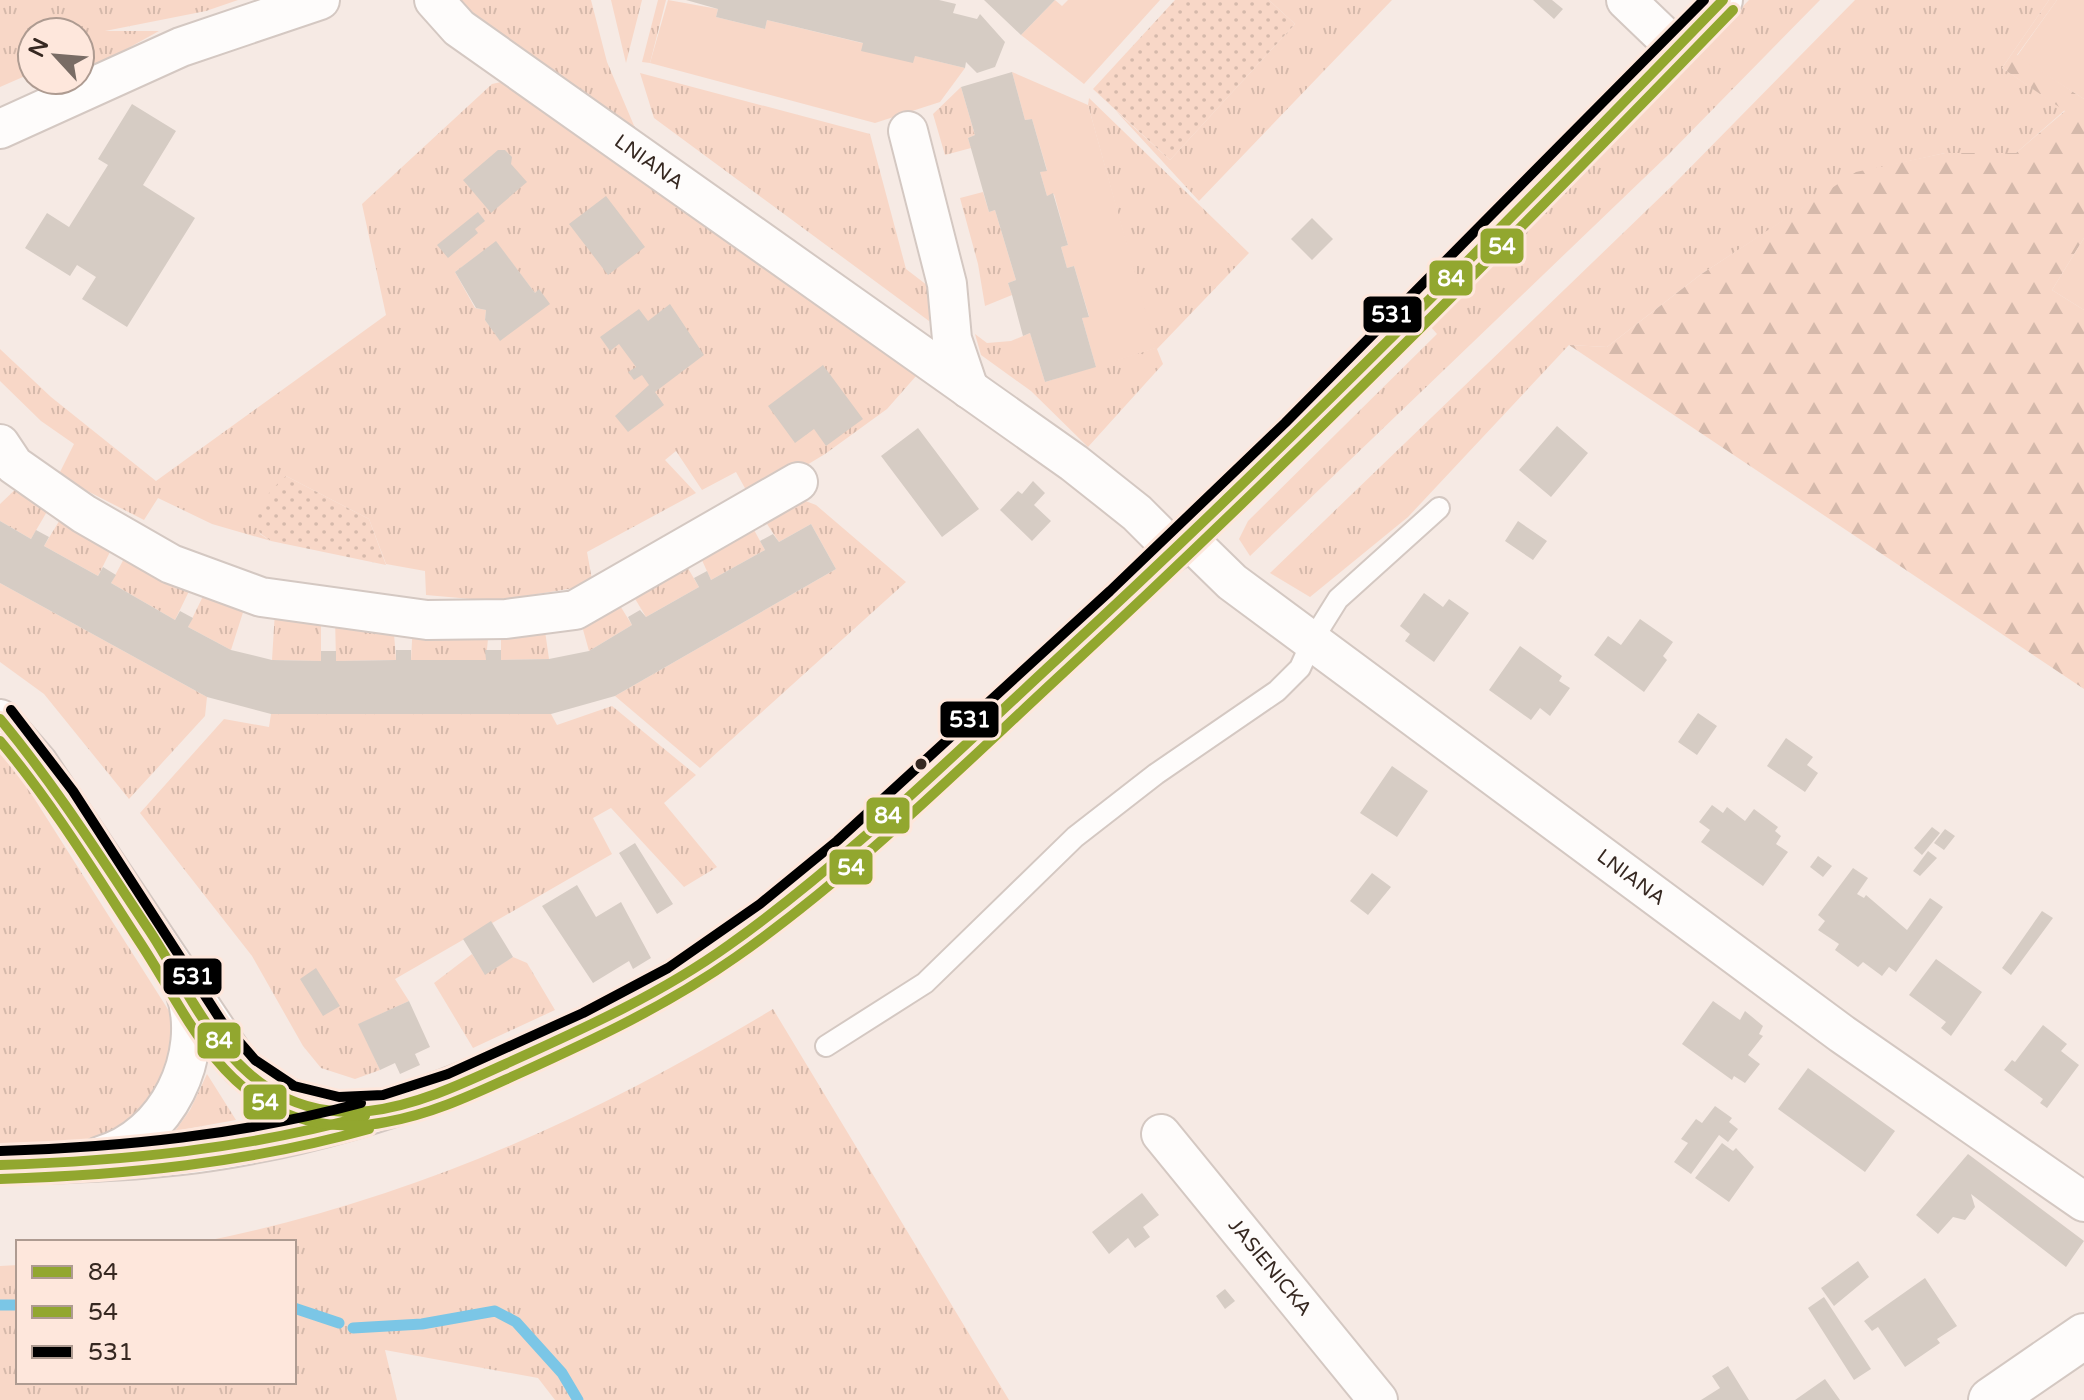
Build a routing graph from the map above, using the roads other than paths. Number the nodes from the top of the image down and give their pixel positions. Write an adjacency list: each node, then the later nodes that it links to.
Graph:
1 (320, 0): 6 (street)
2 (434, 0): 8 (street, LNIANA)
3 (1626, 0): 5 (street)
4 (1723, 0): 5 (street)
5 (1676, 48): 12 (street)
6 (0, 129)
7 (908, 131): 8 (street)
8 (969, 389): 12 (street, LNIANA)
9 (0, 444): 10 (street)
10 (798, 482)
11 (1439, 508): 13 (lane)
12 (1182, 545): 13 (street, LNIANA); 17 (street)
13 (1313, 639): 16 (lane); 21 (street, LNIANA)
14 (0, 719): 15 (street)
15 (180, 977): 17 (street); 19 (street)
16 (826, 1046)
17 (421, 1099): 19 (street)
18 (1161, 1134): 23 (street, JASIENICKA)
19 (60, 1163): 20 (street)
20 (0, 1165)
21 (2084, 1202)
22 (2084, 1336): 24 (street)
23 (1378, 1400)
24 (1991, 1400)

